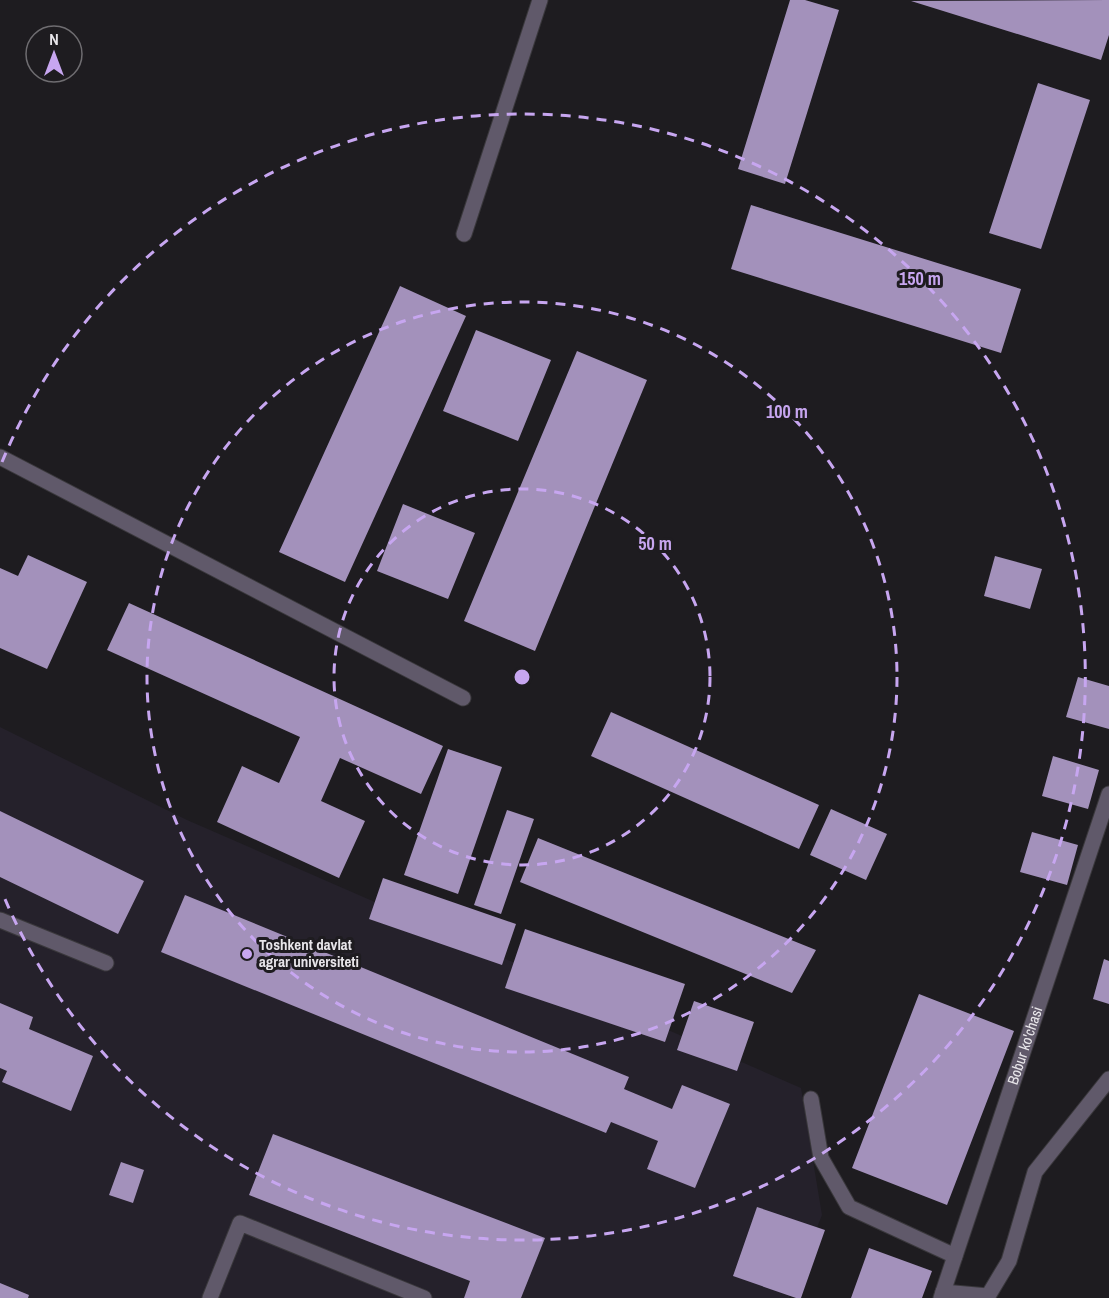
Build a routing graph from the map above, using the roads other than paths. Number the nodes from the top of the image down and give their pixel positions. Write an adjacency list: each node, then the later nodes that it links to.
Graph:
1 (540, 0): 2 (street)
2 (464, 234)
3 (0, 457): 4 (street)
4 (463, 698)
5 (1109, 794): 10 (street, Bobur ko'chasi)
6 (0, 920): 7 (street)
7 (106, 963)
8 (1109, 1079): 11 (street)
9 (811, 1099): 10 (street)
10 (955, 1256): 11 (street, Bobur ko'chasi)
11 (942, 1295)
12 (210, 1298): 13 (street)
13 (424, 1298)

